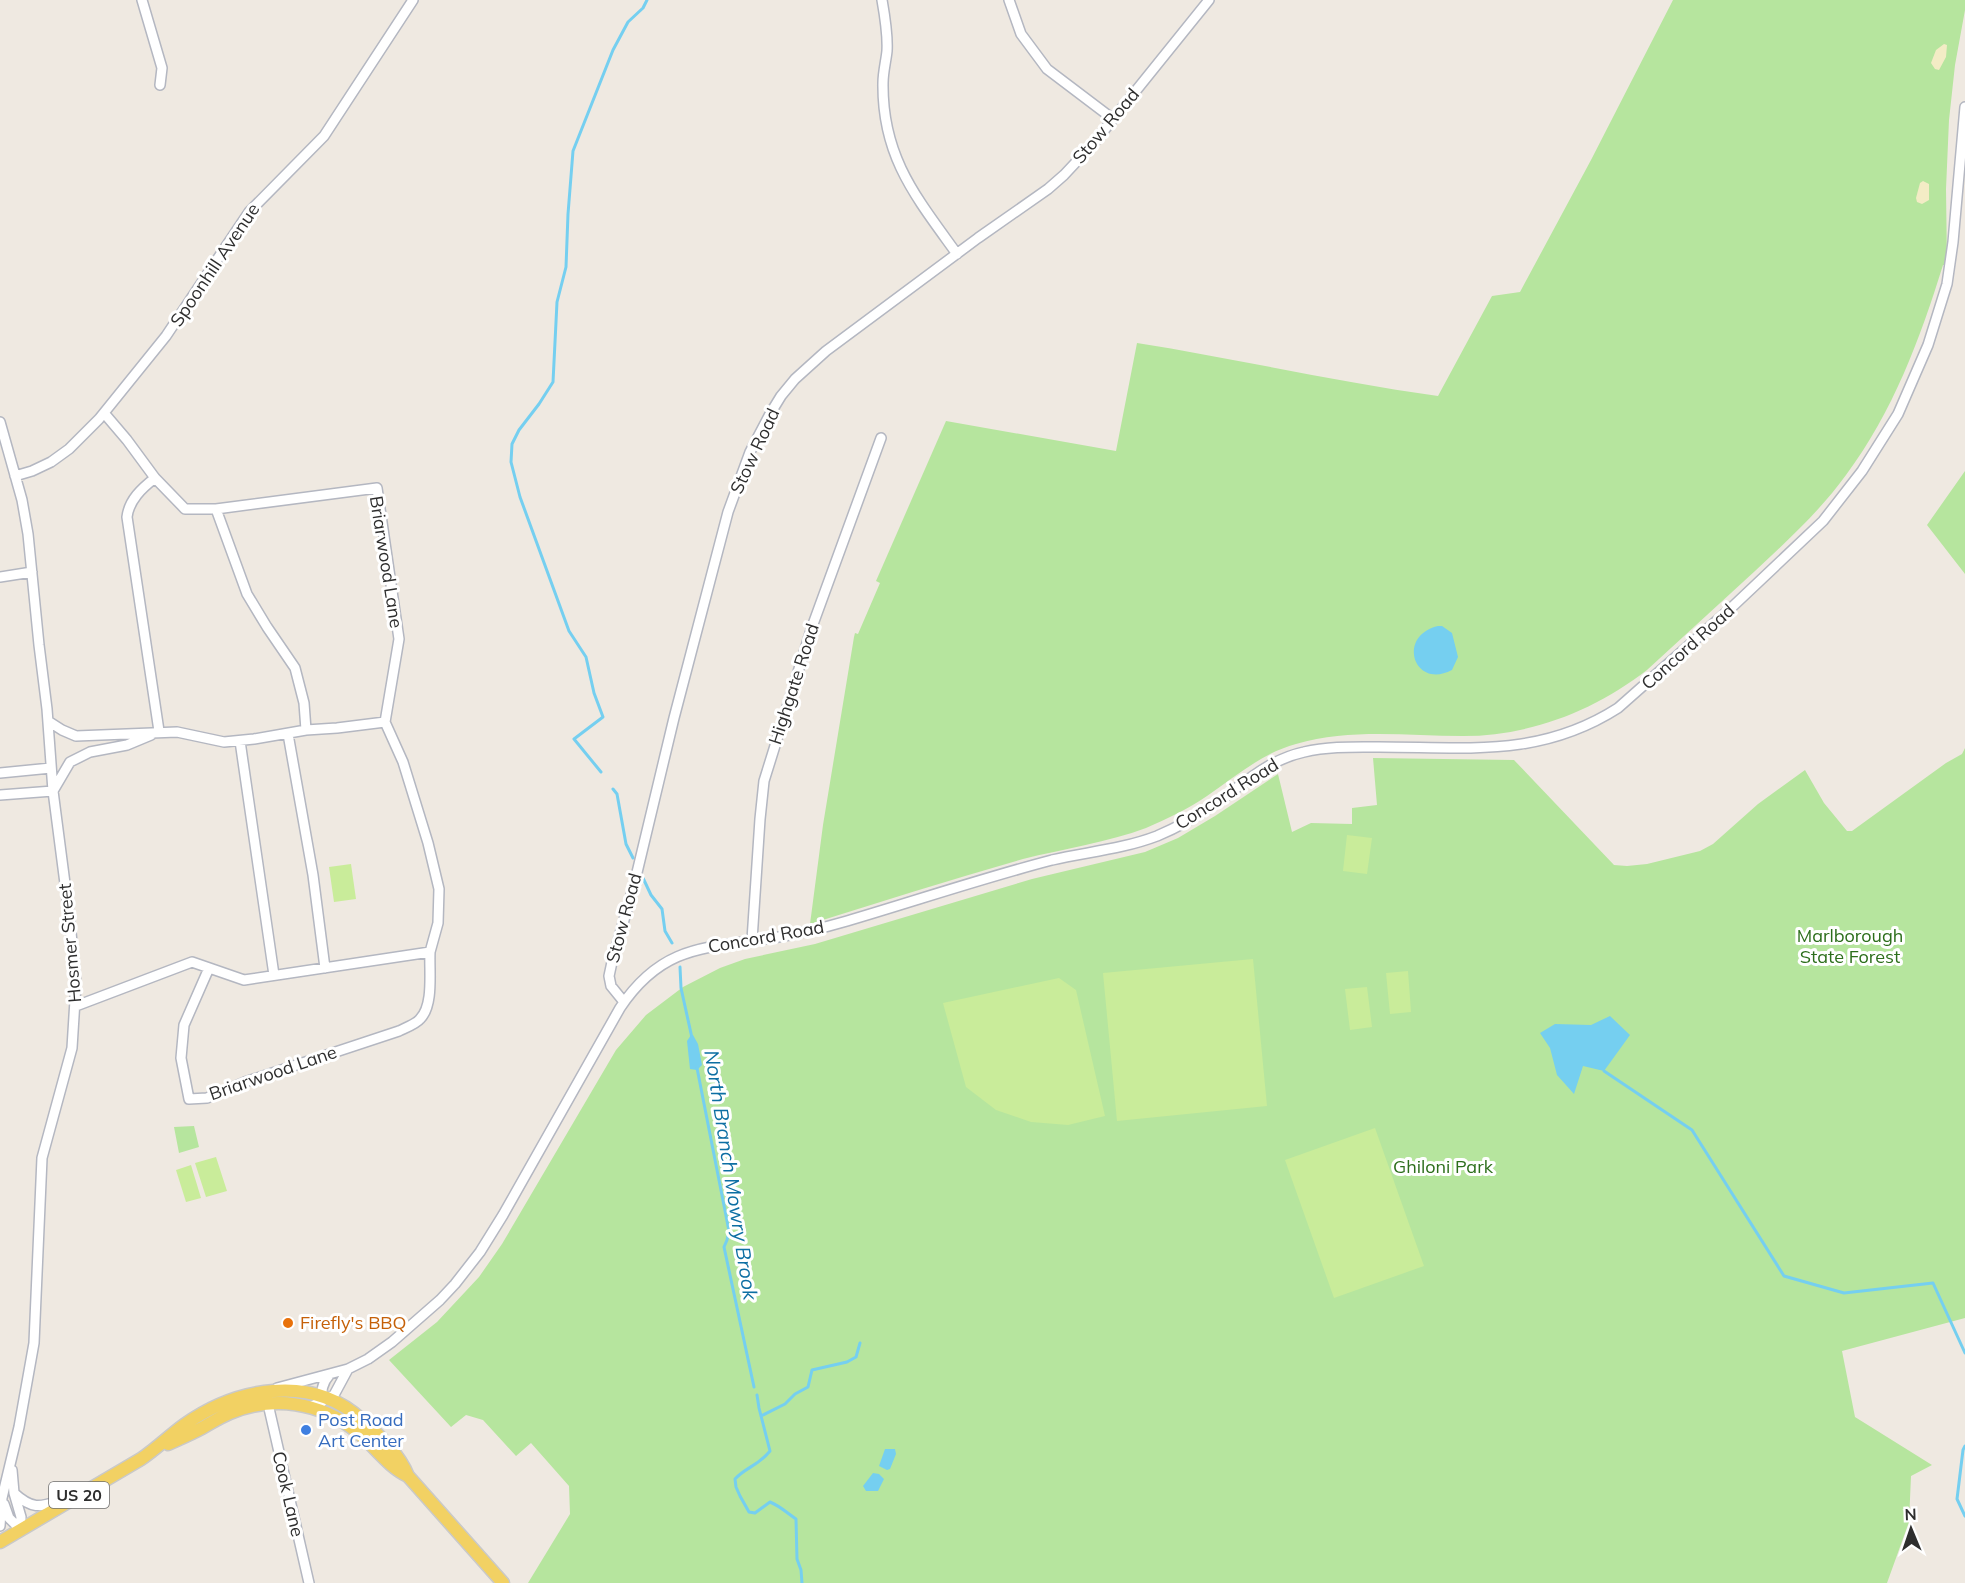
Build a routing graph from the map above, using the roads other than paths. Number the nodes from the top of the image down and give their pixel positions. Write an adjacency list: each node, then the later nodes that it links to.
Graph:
1 (142, 0): 6 (street)
2 (412, 0): 10 (street, Spoonhill Avenue)
3 (882, 0): 9 (street)
4 (1009, 0): 8 (street)
5 (1209, 0): 8 (street, Stow Road)
6 (160, 85)
7 (1965, 107): 28 (street, Concord Road)
8 (1113, 119): 9 (street, Stow Road)
9 (957, 254): 33 (street, Stow Road)
10 (104, 412): 13 (street, Spoonhill Avenue); 14 (street, Briarwood Lane)
11 (0, 422): 13 (street, Hosmer Street)
12 (881, 438): 28 (street, Highgate Road)
13 (15, 476): 16 (street, Hosmer Street)
14 (155, 478): 15 (street, Briarwood Lane); 21 (street)
15 (216, 509): 19 (street, Briarwood Lane); 20 (street)
16 (32, 572): 17 (street); 18 (street, Hosmer Street)
17 (0, 577)
18 (48, 721): 21 (street); 24 (street, Hosmer Street)
19 (385, 722): 20 (street); 29 (street, Briarwood Lane)
20 (306, 730): 22 (street)
21 (159, 731): 23 (street); 26 (street)
22 (288, 734): 23 (street); 31 (street)
23 (240, 741): 32 (street)
24 (51, 768): 25 (street); 26 (street, Hosmer Street)
25 (0, 773)
26 (53, 791): 27 (street); 34 (street, Hosmer Street)
27 (0, 795)
28 (752, 940): 33 (street, Concord Road)
29 (430, 952): 30 (street, Briarwood Lane); 31 (street)
30 (209, 968): 32 (street); 34 (street)
31 (326, 968): 32 (street)
32 (274, 975)
33 (624, 1002): 35 (street, Concord Road)
34 (76, 1006): 41 (street, Hosmer Street)
35 (348, 1369): 36 (street, Concord Road); 38 (street)
36 (330, 1374): 37 (street, Concord Road); 38 (street)
37 (257, 1392): 38 (main road, US 20); 40 (main road, US 20)
38 (322, 1403): 39 (main road, US 20); 49 (main road, US 20)
39 (268, 1404): 40 (main road, US 20); 48 (street, Cook Lane)
40 (159, 1448): 43 (main road, US 20)
41 (11, 1462): 42 (street, Hosmer Street); 44 (street, Hosmer Street)
42 (14, 1493): 43 (street); 46 (street, Hosmer Street)
43 (79, 1495): 46 (main road, US 20)
44 (2, 1498): 45 (street, Hosmer Street); 46 (street)
45 (0, 1526)
46 (21, 1529): 47 (main road, US 20)
47 (0, 1542)
48 (309, 1583)
49 (503, 1583)

